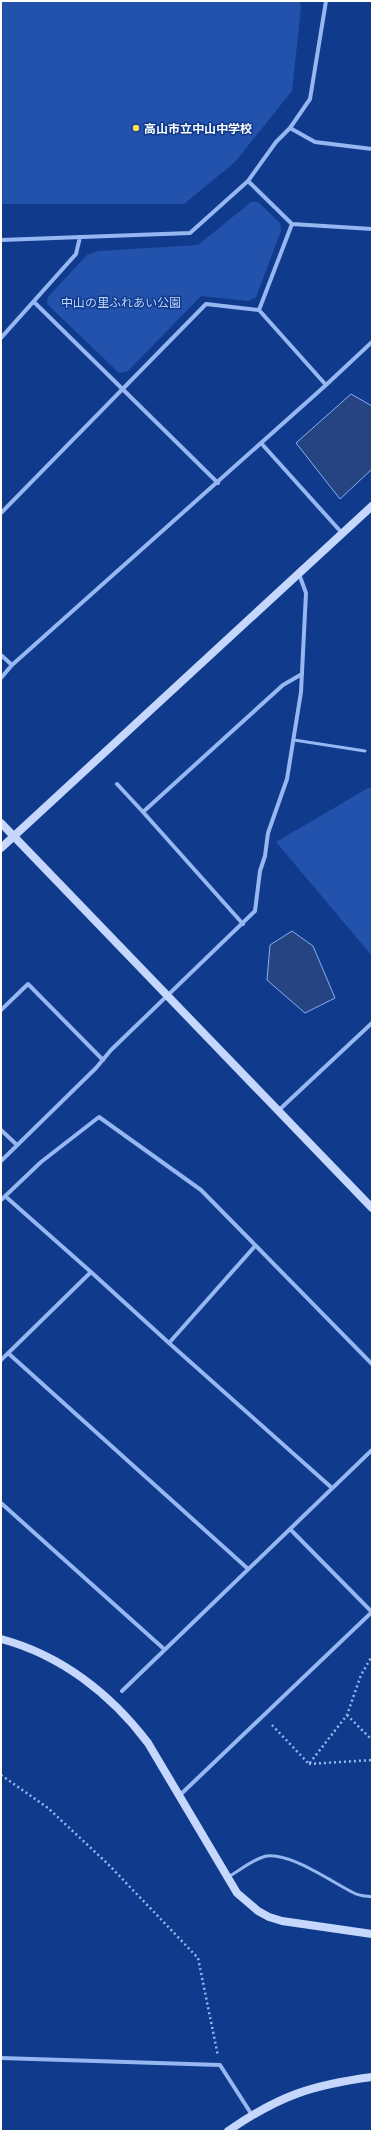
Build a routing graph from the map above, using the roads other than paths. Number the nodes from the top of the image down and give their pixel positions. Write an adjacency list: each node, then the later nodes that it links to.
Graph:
1 (326, 1): 2 (street)
2 (290, 128): 3 (street); 4 (street)
3 (372, 149)
4 (248, 180): 5 (street); 7 (street)
5 (292, 224): 6 (street); 10 (street)
6 (372, 228)
7 (80, 237): 8 (street); 9 (street)
8 (1, 240)
9 (34, 302): 11 (street); 14 (street)
10 (259, 310): 13 (street); 14 (street)
11 (1, 338)
12 (372, 342): 13 (street)
13 (326, 385): 15 (street)
14 (122, 388): 16 (street); 18 (street)
15 (261, 443): 16 (street); 19 (street)
16 (218, 483): 22 (street)
17 (372, 506): 19 (street)
18 (1, 514)
19 (342, 533): 20 (street)
20 (299, 574): 23 (street); 30 (street)
21 (1, 656): 22 (street)
22 (12, 665): 24 (street)
23 (302, 674): 25 (street); 28 (street)
24 (1, 678)
25 (294, 740): 26 (lane); 32 (street)
26 (365, 751)
27 (117, 784): 28 (street)
28 (143, 812): 32 (street)
29 (1, 823): 30 (street)
30 (14, 835): 31 (street); 33 (street)
31 (1, 848)
32 (243, 924): 33 (street)
33 (169, 996): 36 (street); 37 (street)
34 (1, 1010): 36 (street)
35 (372, 1023): 37 (street)
36 (103, 1060): 39 (street)
37 (279, 1110): 43 (street)
38 (1, 1130): 39 (street)
39 (17, 1146): 40 (street)
40 (1, 1161)
41 (5, 1196): 42 (street); 44 (street); 45 (street)
42 (1, 1200)
43 (372, 1208)
44 (255, 1246): 46 (street); 49 (street)
45 (91, 1272): 46 (street); 47 (street)
46 (169, 1343): 51 (street)
47 (8, 1353): 48 (street); 54 (street)
48 (1, 1360)
49 (372, 1364)
50 (372, 1450): 51 (street)
51 (332, 1488): 53 (street)
52 (1, 1503): 57 (street)
53 (290, 1529): 54 (street); 55 (street)
54 (247, 1568): 57 (street)
55 (372, 1612): 59 (street)
56 (1, 1639): 59 (street)
57 (164, 1649): 58 (street)
58 (122, 1691)
59 (180, 1795): 60 (street)
60 (228, 1877): 61 (lane); 62 (street)
61 (372, 1897)
62 (372, 1934)
63 (1, 2058): 65 (street)
64 (372, 2077): 65 (street)
65 (252, 2114): 66 (street)
66 (228, 2131)

